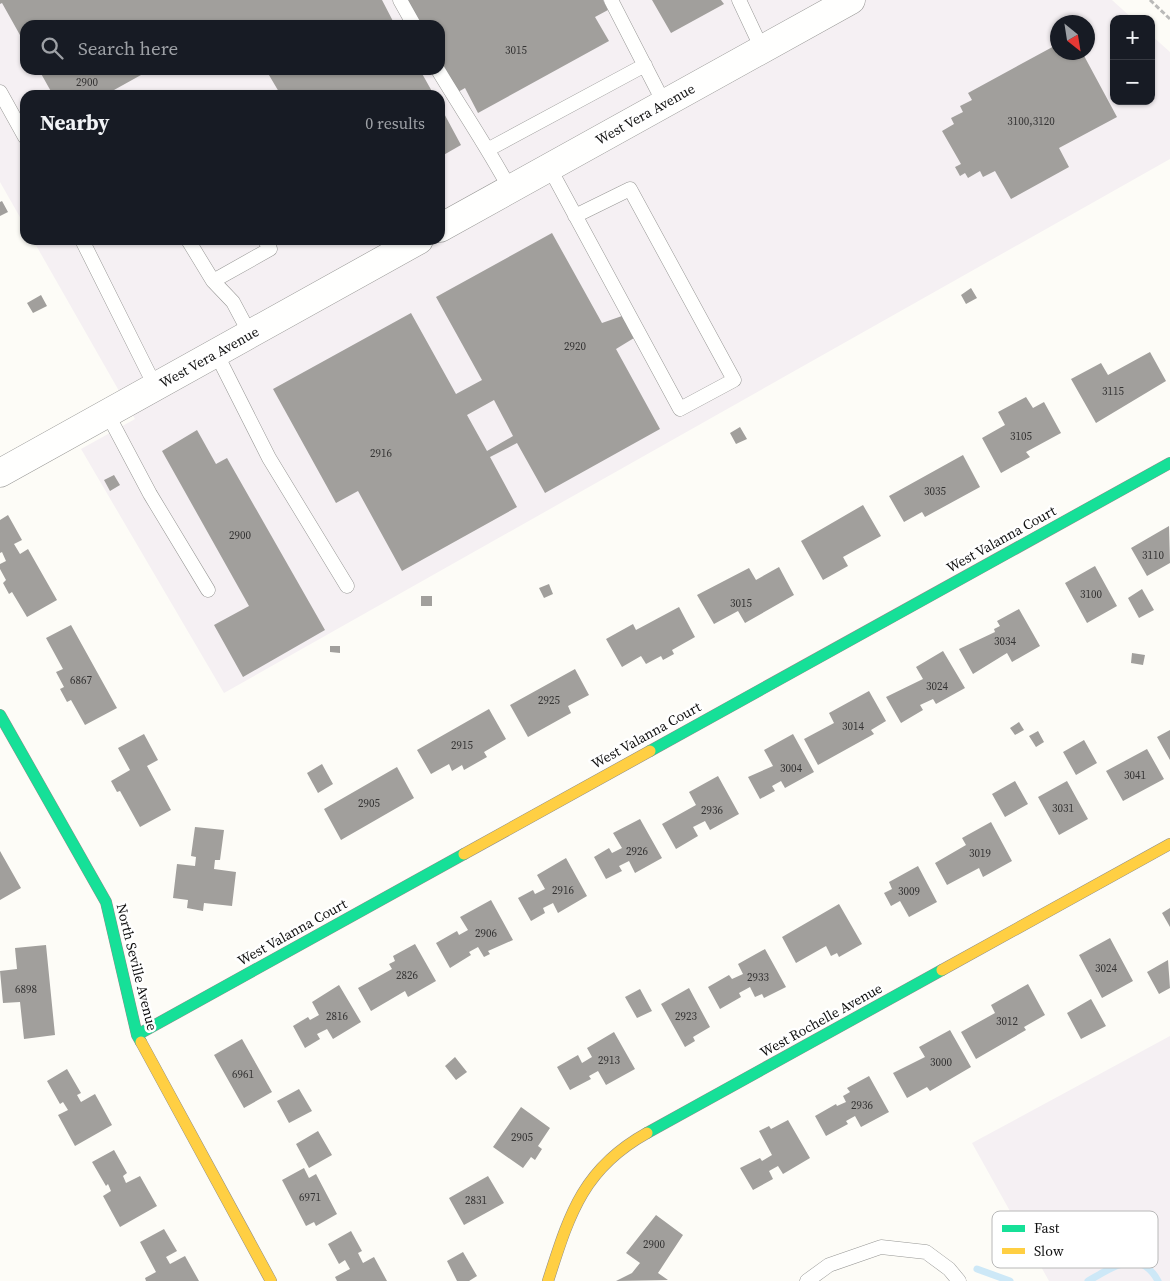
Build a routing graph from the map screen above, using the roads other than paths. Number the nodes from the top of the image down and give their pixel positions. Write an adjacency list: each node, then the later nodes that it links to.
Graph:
1 (400, 0): 5 (lane)
2 (611, 0): 7 (lane)
3 (739, 0): 6 (lane)
4 (851, 0): 6 (street, West Vera Avenue)
5 (411, 20)
6 (762, 48): 10 (street, West Vera Avenue)
7 (645, 65): 10 (lane); 12 (lane)
8 (441, 75): 12 (lane)
9 (0, 92): 11 (lane)
10 (664, 103): 13 (street, West Vera Avenue)
11 (20, 128)
12 (489, 149): 14 (lane)
13 (549, 167): 14 (street, West Vera Avenue); 15 (lane)
14 (510, 189): 16 (street, West Vera Avenue)
15 (575, 216): 15 (lane)
16 (445, 225)
17 (84, 245): 24 (lane)
18 (191, 245): 21 (lane)
19 (268, 245): 21 (lane)
20 (410, 245): 22 (street, West Vera Avenue)
21 (213, 281): 22 (lane)
22 (250, 334): 23 (street, West Vera Avenue)
23 (216, 353): 24 (street, West Vera Avenue); 28 (lane)
24 (155, 386): 25 (street, West Vera Avenue)
25 (107, 412): 27 (street, West Vera Avenue); 29 (lane)
26 (1170, 462): 32 (street, West Valanna Court)
27 (0, 473)
28 (347, 586)
29 (208, 590)
30 (0, 715): 32 (street, North Seville Avenue)
31 (1170, 844): 34 (street, West Rochelle Avenue)
32 (137, 1035): 33 (street, North Seville Avenue)
33 (271, 1281)
34 (548, 1281)
35 (807, 1281): 36 (lane)
36 (959, 1281)

